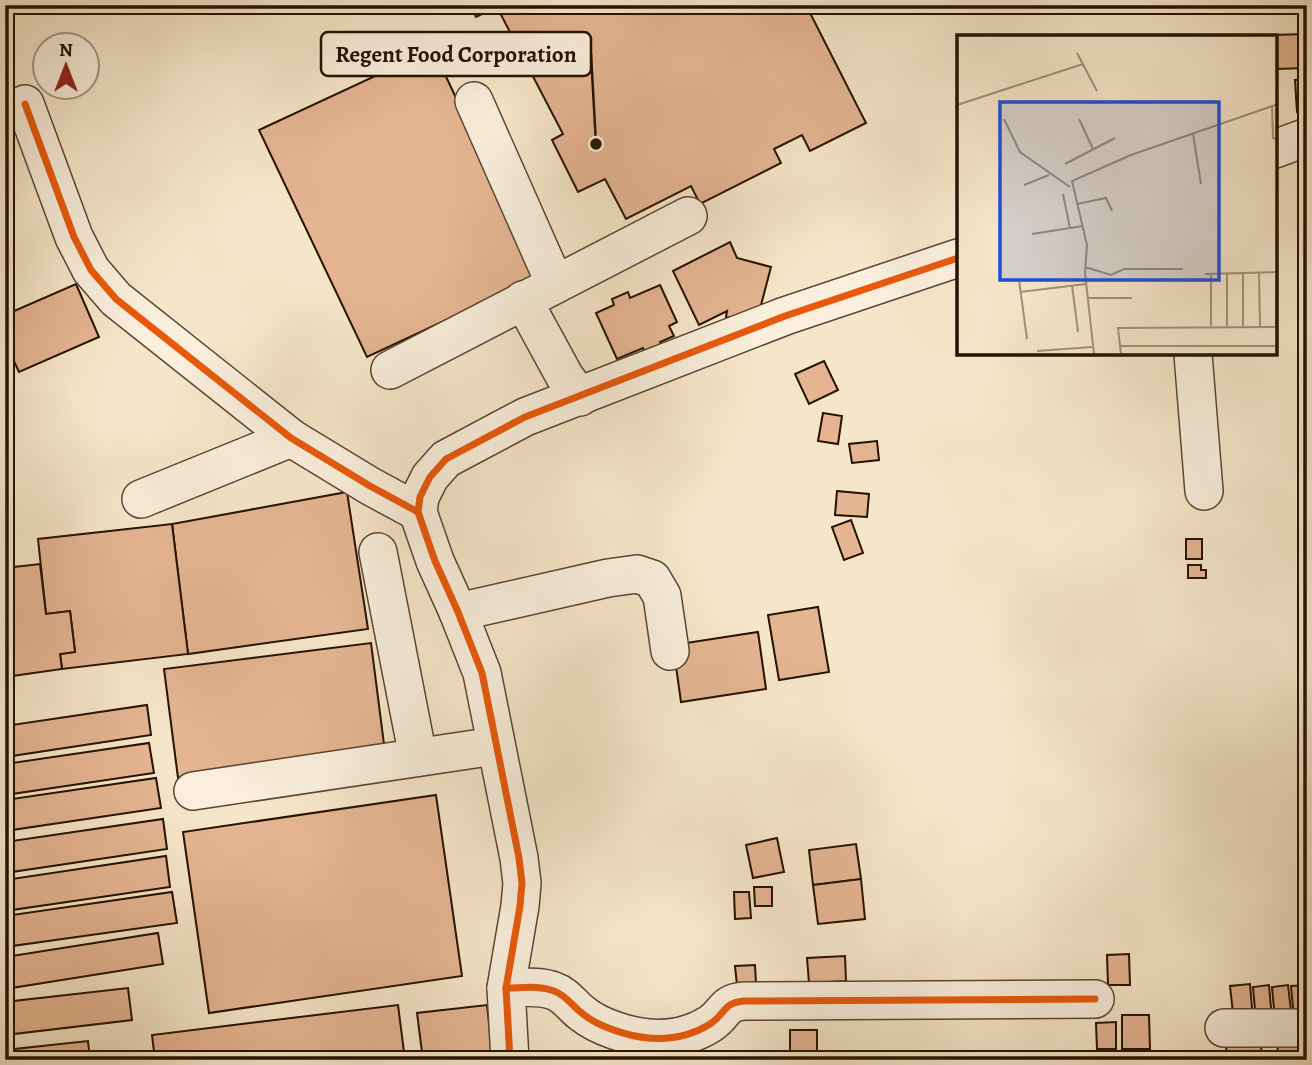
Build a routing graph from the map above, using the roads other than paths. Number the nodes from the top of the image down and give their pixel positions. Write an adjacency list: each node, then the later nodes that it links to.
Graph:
1 (474, 101): 7 (street)
2 (25, 104): 12 (street)
3 (1307, 138): 4 (street)
4 (1277, 148)
5 (688, 216): 7 (street)
6 (957, 258): 11 (street)
7 (555, 284): 8 (street)
8 (523, 300): 10 (street); 11 (street)
9 (1193, 355): 13 (street)
10 (390, 370)
11 (580, 397): 15 (street)
12 (291, 438): 14 (street); 15 (street)
13 (1204, 491)
14 (141, 499)
15 (418, 512): 17 (street)
16 (379, 552): 20 (street)
17 (458, 612): 18 (street); 19 (street)
18 (670, 651)
19 (495, 746): 20 (street); 22 (street)
20 (418, 757): 21 (street)
21 (192, 791)
22 (506, 988): 23 (street); 27 (street)
23 (1096, 999)
24 (1224, 1028): 26 (street)
25 (1307, 1028): 26 (street)
26 (1265, 1044)
27 (510, 1060)

